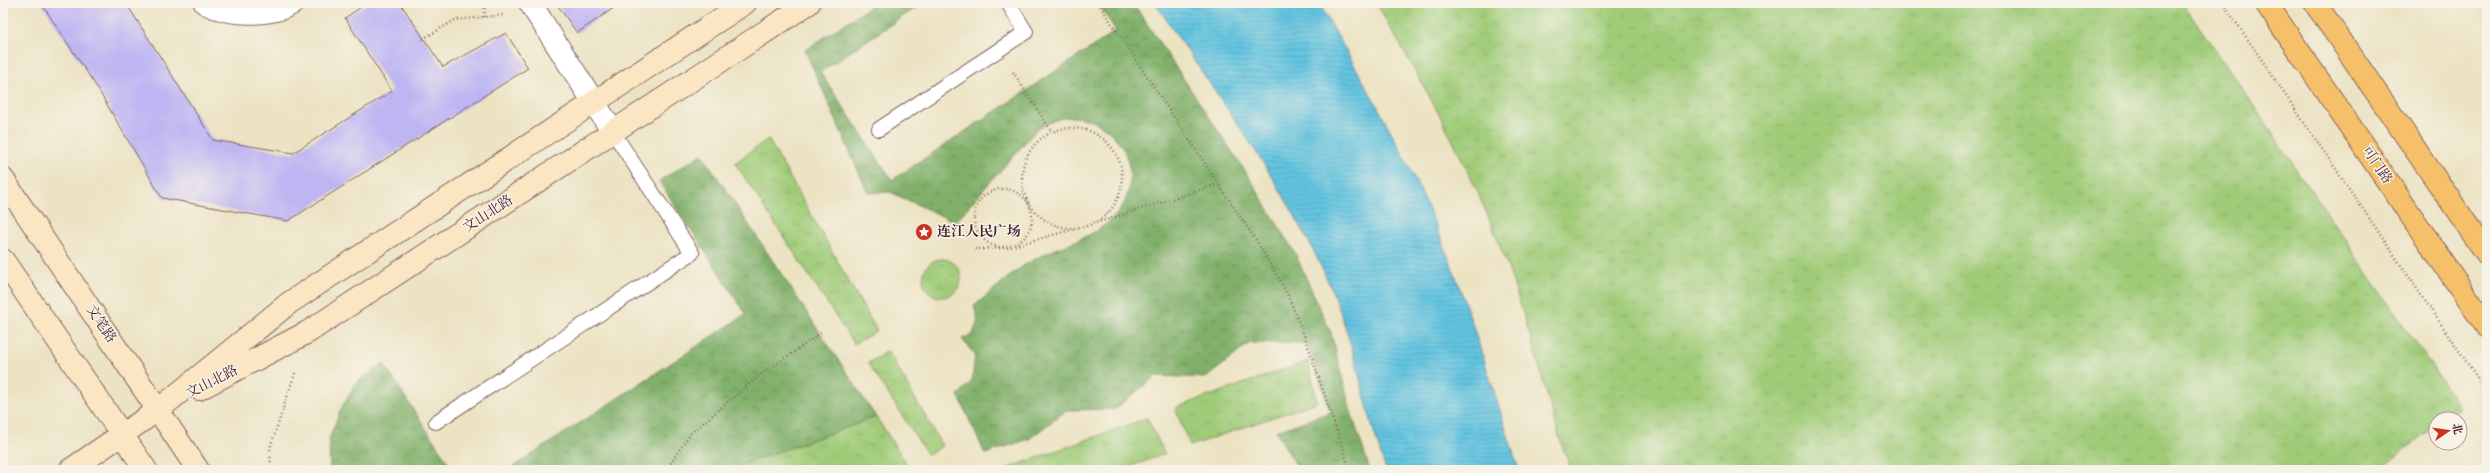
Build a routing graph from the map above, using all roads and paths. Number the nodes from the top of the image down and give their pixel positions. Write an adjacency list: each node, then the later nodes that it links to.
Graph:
1 (205, 3): 2 (street)
2 (293, 3)
3 (485, 3): 12 (path)
4 (745, 3): 15 (main road, 文山北路)
5 (809, 3): 17 (main road, 文山北路)
6 (1008, 3): 14 (lane)
7 (1098, 3): 20 (path)
8 (2223, 3): 30 (path)
9 (2266, 3): 27 (main road, 可门路)
10 (2315, 3): 25 (main road)
11 (532, 8): 12 (path); 15 (street)
12 (484, 17): 13 (path)
13 (423, 39)
14 (999, 50): 16 (lane); 18 (path)
15 (594, 102): 17 (street); 31 (main road, 文山北路)
16 (879, 129)
17 (613, 132): 28 (main road, 文山北路); 32 (lane)
18 (1052, 132): 21 (path); 22 (path)
19 (3, 179): 31 (main road, 文笔路)
20 (1219, 184): 22 (path); 39 (path)
21 (1029, 204): 22 (path); 23 (path); 23 (path)
22 (1089, 225): 23 (path)
23 (1006, 248): 24 (path)
24 (975, 249)
25 (2487, 254)
26 (3, 260): 33 (main road)
27 (2487, 327)
28 (308, 332): 31 (main road, 文山北路); 37 (path)
29 (821, 333): 38 (path)
30 (2487, 392)
31 (158, 410): 33 (main road, 文山北路); 36 (main road, 文笔路)
32 (436, 422)
33 (122, 435): 34 (main road, 文山北路); 35 (main road)
34 (70, 470)
35 (146, 470)
36 (198, 470)
37 (271, 470)
38 (666, 470)
39 (1350, 470)

